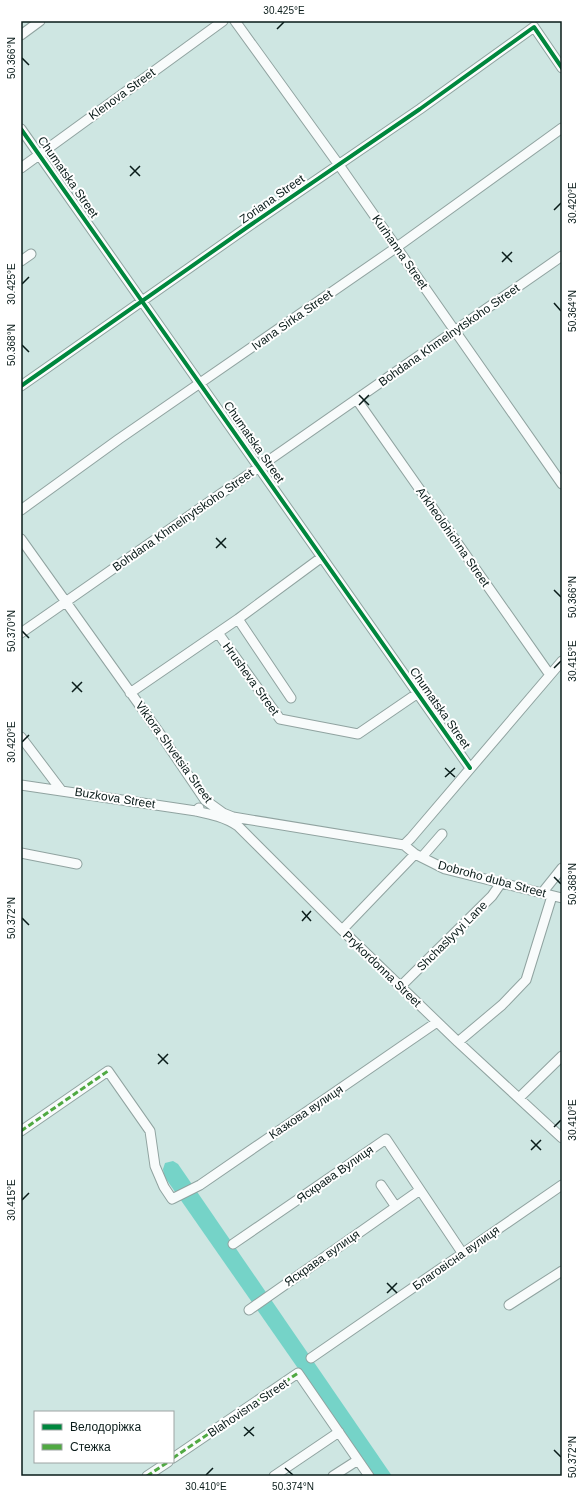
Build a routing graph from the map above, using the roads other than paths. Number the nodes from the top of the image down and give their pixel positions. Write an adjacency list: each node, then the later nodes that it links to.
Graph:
1 (40, 21): 4 (street)
2 (223, 21): 8 (street, Klenova Street)
3 (235, 21): 9 (street, Kurhanna Street)
4 (21, 35)
5 (562, 68): 9 (street, Zoriana Street)
6 (562, 128): 11 (street, Ivana Sirka Street)
7 (21, 129): 8 (street, Chumatska Street)
8 (40, 154): 10 (street, Klenova Street); 15 (street, Chumatska Street)
9 (339, 165): 11 (street, Kurhanna Street); 15 (street, Zoriana Street)
10 (21, 168)
11 (397, 247): 16 (street, Kurhanna Street); 17 (street, Ivana Sirka Street)
12 (31, 254): 14 (street)
13 (562, 256): 16 (street, Bohdana Khmelnytskoho Street)
14 (21, 261)
15 (143, 302): 17 (street, Chumatska Street); 18 (street, Zoriana Street)
16 (455, 331): 19 (street, Bohdana Khmelnytskoho Street); 21 (street, Kurhanna Street)
17 (201, 383): 20 (street, Chumatska Street); 22 (street, Ivana Sirka Street)
18 (21, 386)
19 (357, 400): 20 (street, Bohdana Khmelnytskoho Street); 30 (street, Arkheolohichna Street)
20 (259, 467): 24 (street, Chumatska Street); 25 (street, Bohdana Khmelnytskoho Street)
21 (562, 484)
22 (21, 510)
23 (21, 539): 25 (street, Viktora Shvetsia Street)
24 (322, 557): 26 (street, Hrusheva Street); 32 (street, Chumatska Street)
25 (66, 602): 28 (street, Bohdana Khmelnytskoho Street); 31 (street, Viktora Shvetsia Street)
26 (238, 619): 27 (street, Hrusheva Street); 33 (street)
27 (218, 633): 31 (street, Hrusheva Street); 32 (street, Hrusheva Street)
28 (21, 634)
29 (562, 661): 30 (street)
30 (550, 674): 35 (street)
31 (130, 693): 38 (street, Viktora Shvetsia Street)
32 (418, 693): 35 (street, Chumatska Street)
33 (291, 698)
34 (21, 737): 37 (street)
35 (470, 768): 41 (street)
36 (21, 785): 37 (street, Buzkova Street)
37 (61, 790): 39 (street, Buzkova Street)
38 (205, 800): 39 (street); 41 (street, Viktora Shvetsia Street)
39 (196, 811): 50 (street, Prykordonna Street)
40 (442, 834): 43 (street)
41 (404, 845): 43 (street, Dobroho duba Street)
42 (21, 853): 44 (street)
43 (418, 856): 46 (street, Dobroho duba Street); 50 (street)
44 (78, 864)
45 (562, 868): 47 (street)
46 (501, 883): 47 (street, Dobroho duba Street); 51 (street, Shchaslyvyi Lane)
47 (542, 893): 48 (street, Dobroho duba Street)
48 (552, 896): 49 (street, Dobroho duba Street); 53 (street)
49 (562, 898)
50 (342, 930): 51 (street, Prykordonna Street)
51 (401, 986): 52 (street, Prykordonna Street)
52 (437, 1022): 53 (street, Prykordonna Street); 56 (street, Казкова вулиця)
53 (458, 1042): 55 (street, Prykordonna Street)
54 (562, 1056): 55 (street)
55 (519, 1098): 57 (street, Prykordonna Street)
56 (21, 1131)
57 (562, 1138)
58 (381, 1185): 61 (street)
59 (562, 1185): 63 (street, Благовісна вулиця)
60 (420, 1190): 61 (street, Яскрава вулиця); 62 (street, Яскрава Вулиця); 63 (street)
61 (396, 1207): 66 (street, Яскрава вулиця)
62 (233, 1244)
63 (463, 1254): 67 (street, Благовісна вулиця)
64 (562, 1271): 65 (street)
65 (509, 1305)
66 (249, 1310)
67 (311, 1358)
68 (339, 1432): 69 (street, Blahovisna Street); 70 (street, Blahovisna Street); 73 (street)
69 (174, 1457)
70 (358, 1460): 74 (street); 75 (street, Blahovisna Street)
71 (166, 1463): 72 (street)
72 (147, 1476)
73 (274, 1476)
74 (333, 1476)
75 (369, 1476)

